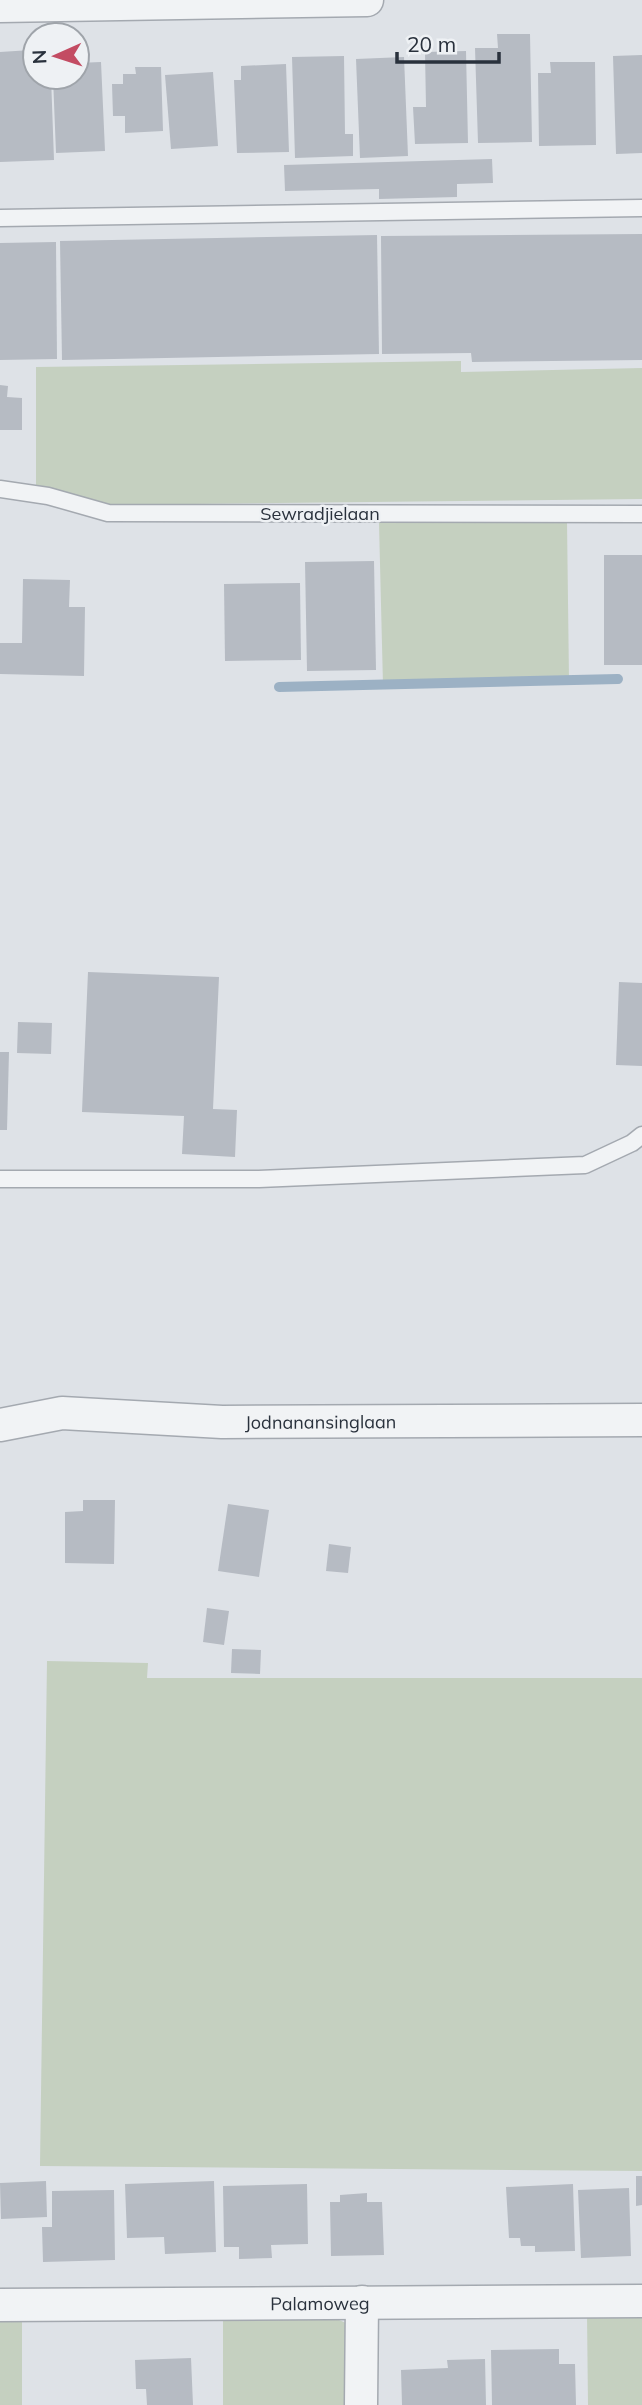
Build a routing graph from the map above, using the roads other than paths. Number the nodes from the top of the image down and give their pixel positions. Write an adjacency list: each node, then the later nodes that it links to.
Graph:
1 (367, 0): 2 (street)
2 (0, 6)
3 (642, 208): 4 (lane)
4 (0, 218)
5 (0, 489): 6 (lane, Sewradjielaan)
6 (642, 514)
7 (642, 1135): 8 (lane)
8 (0, 1179)
9 (642, 1420): 10 (street, Jodnanansinglaan)
10 (0, 1425)
11 (642, 2301): 12 (street, Palamoweg)
12 (362, 2302): 13 (street, Palamoweg); 14 (street)
13 (0, 2305)
14 (361, 2405)

